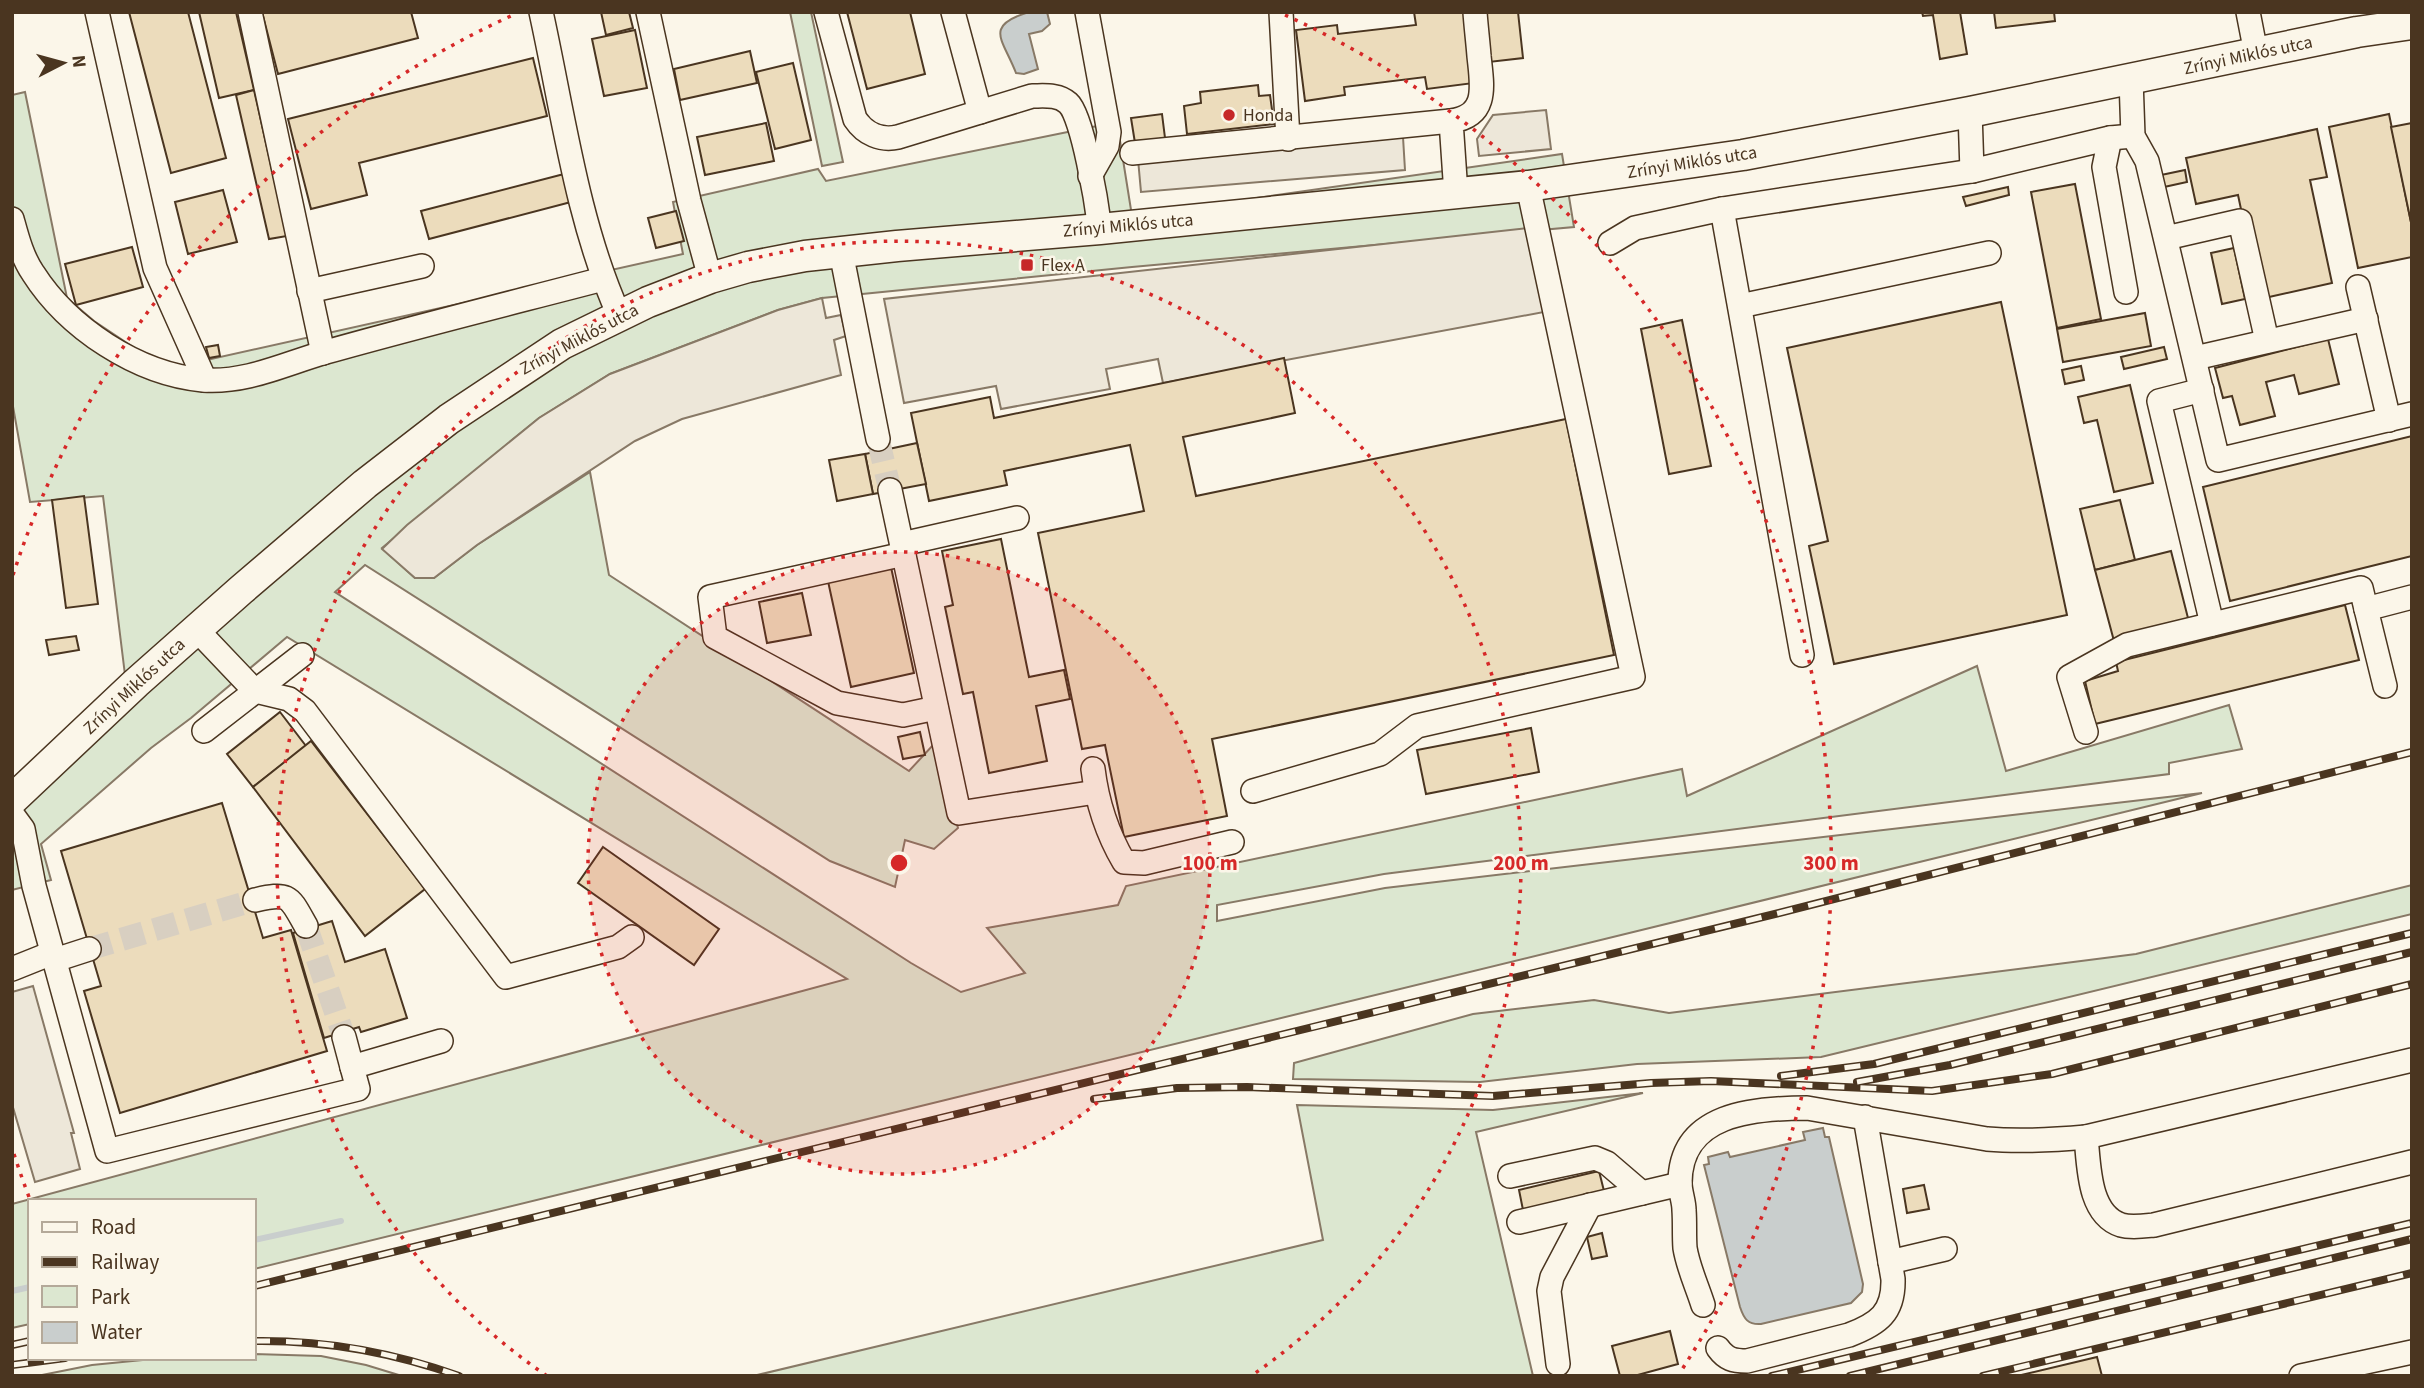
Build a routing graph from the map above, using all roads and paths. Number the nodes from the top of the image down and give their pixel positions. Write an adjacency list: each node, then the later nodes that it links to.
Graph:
1 (97, 12): 43 (lane)
2 (250, 12): 35 (lane)
3 (541, 12): 33 (lane)
4 (648, 12): 32 (lane)
5 (826, 12): 14 (lane)
6 (953, 12): 14 (lane)
7 (1087, 12): 21 (lane)
8 (1281, 12): 18 (lane)
9 (1475, 12): 16 (lane)
10 (2248, 12): 12 (lane)
11 (2412, 24): 12 (main road, Zrínyi Miklós utca)
12 (2256, 53): 13 (main road, Zrínyi Miklós utca)
13 (2131, 79): 15 (main road, Zrínyi Miklós utca); 17 (lane)
14 (980, 112): 21 (lane)
15 (1970, 112): 20 (lane); 22 (main road, Zrínyi Miklós utca)
16 (1451, 121): 18 (lane); 23 (lane)
17 (2121, 137): 20 (lane); 27 (lane); 36 (lane)
18 (1288, 139): 19 (lane)
19 (1132, 153)
20 (1972, 171): 24 (lane)
21 (1090, 176): 26 (lane)
22 (1528, 186): 23 (main road, Zrínyi Miklós utca); 62 (lane)
23 (1456, 194): 26 (main road, Zrínyi Miklós utca)
24 (1722, 209): 28 (lane); 37 (lane)
25 (12, 219): 43 (lane)
26 (1100, 229): 29 (main road, Zrínyi Miklós utca)
27 (2166, 238): 40 (lane); 42 (lane)
28 (1611, 243)
29 (841, 252): 32 (main road, Zrínyi Miklós utca); 47 (lane)
30 (1989, 253): 37 (lane)
31 (422, 266): 35 (lane)
32 (710, 278): 38 (main road, Zrínyi Miklós utca)
33 (603, 279): 38 (lane); 41 (lane)
34 (2358, 287): 39 (lane)
35 (309, 291): 41 (lane)
36 (2126, 292)
37 (1740, 306): 56 (lane)
38 (619, 315): 54 (main road, Zrínyi Miklós utca)
39 (2366, 319): 40 (lane); 46 (lane)
40 (2267, 341): 42 (lane)
41 (323, 353): 43 (lane)
42 (2195, 358): 44 (lane)
43 (205, 380)
44 (2202, 390): 46 (lane); 53 (lane)
45 (2412, 414): 46 (lane)
46 (2389, 419)
47 (878, 439)
48 (890, 490): 50 (lane)
49 (1017, 518): 50 (lane)
50 (903, 549): 59 (lane); 59 (lane)
51 (2412, 597): 52 (lane)
52 (2366, 609): 53 (lane); 57 (lane)
53 (2212, 624): 61 (lane)
54 (196, 629): 58 (lane); 63 (main road, Zrínyi Miklós utca)
55 (303, 655): 58 (lane)
56 (1802, 655)
57 (2385, 686)
58 (255, 691): 60 (lane); 68 (lane)
59 (936, 708): 65 (lane)
60 (204, 731)
61 (2086, 732)
62 (1253, 791)
63 (12, 800)
64 (12, 814): 70 (lane)
65 (1232, 842)
66 (255, 900): 67 (lane)
67 (306, 926)
68 (632, 937)
69 (89, 949): 70 (lane)
70 (53, 957): 71 (lane); 75 (lane)
71 (12, 969)
72 (344, 1037): 75 (lane)
73 (441, 1041): 75 (lane)
74 (2412, 1060): 77 (lane)
75 (352, 1067)
76 (1865, 1117): 77 (lane); 80 (lane); 85 (lane)
77 (2086, 1137): 78 (lane)
78 (2412, 1162)
79 (1510, 1176): 81 (lane)
80 (1680, 1184): 81 (lane); 86 (lane)
81 (1642, 1193): 82 (lane)
82 (1590, 1205): 83 (lane); 89 (lane)
83 (1519, 1222)
84 (1945, 1249): 85 (lane)
85 (1890, 1262): 87 (lane)
86 (1703, 1305)
87 (1718, 1348)
88 (2412, 1352): 90 (lane)
89 (1558, 1364)
90 (2301, 1376)

